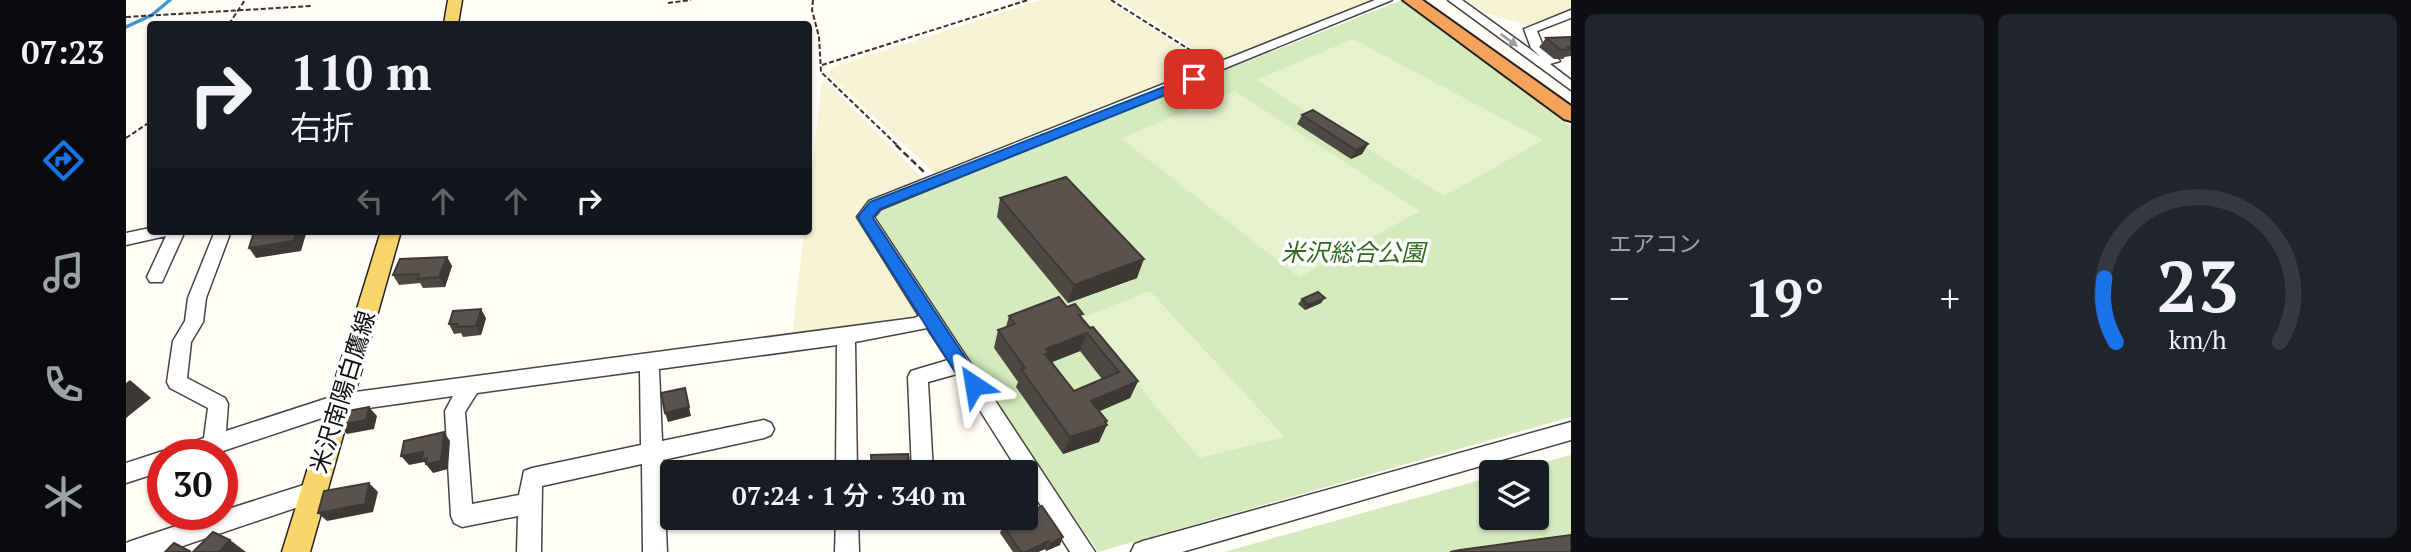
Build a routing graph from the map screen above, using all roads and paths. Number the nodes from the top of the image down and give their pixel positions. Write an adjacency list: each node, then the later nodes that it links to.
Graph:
1 (245, 0): 12 (path)
2 (455, 0): 16 (main road)
3 (691, 0): 10 (path)
4 (813, 0): 17 (path)
5 (1028, 0): 17 (path)
6 (1111, 0): 18 (path)
7 (1386, 0): 18 (street)
8 (1411, 0): 21 (highway)
9 (1454, 0): 20 (street, one-way to 20)
10 (668, 3)
11 (311, 6): 12 (path)
12 (237, 11): 14 (path); 15 (path)
13 (1571, 14): 19 (street)
14 (126, 17)
15 (231, 21)
16 (452, 21)
17 (822, 65): 24 (path)
18 (1220, 69): 24 (street)
19 (1571, 75)
20 (1571, 86)
21 (1571, 115)
22 (147, 124): 23 (path)
23 (126, 138)
24 (934, 183): 31 (street)
25 (147, 234): 29 (street)
26 (175, 235): 30 (street)
27 (221, 235): 39 (street)
28 (390, 235): 36 (main road, 米沢南陽白鷹線)
29 (126, 239)
30 (156, 277)
31 (930, 319): 32 (street); 34 (street)
32 (846, 336): 33 (street); 42 (street)
33 (649, 360): 35 (street); 41 (street)
34 (960, 365): 43 (street); 54 (street)
35 (471, 385): 36 (street); 47 (street)
36 (340, 403): 40 (street); 46 (main road, 米沢南陽白鷹線)
37 (764, 429): 41 (street)
38 (1571, 431): 55 (street)
39 (215, 439)
40 (232, 439)
41 (652, 451): 47 (street); 52 (street)
42 (846, 460)
43 (921, 460)
44 (147, 466): 45 (street)
45 (126, 473)
46 (313, 492): 49 (street); 50 (main road, 米沢南陽白鷹線)
47 (529, 504): 51 (street)
48 (846, 530): 53 (street)
49 (131, 552)
50 (296, 552)
51 (529, 552)
52 (655, 552)
53 (846, 552)
54 (1083, 552)
55 (1143, 552)

